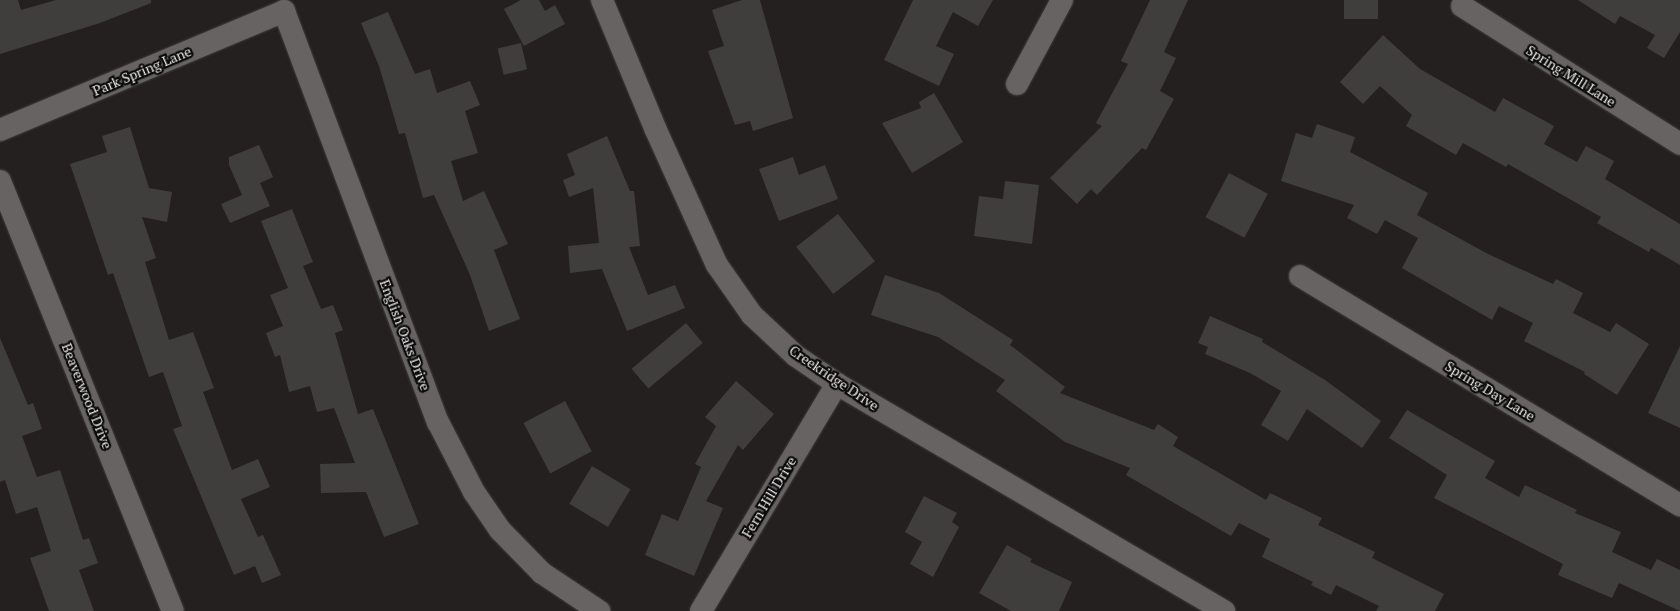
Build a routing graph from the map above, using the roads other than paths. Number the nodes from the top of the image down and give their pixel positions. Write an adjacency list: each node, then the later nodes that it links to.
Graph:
1 (602, 0): 10 (street, Creekridge Drive)
2 (1062, 0): 5 (street)
3 (1462, 6): 7 (street, Spring Mill Lane)
4 (284, 11): 6 (street, Park Spring Lane); 13 (street, English Oaks Drive)
5 (1017, 84)
6 (0, 130)
7 (1680, 144)
8 (0, 181): 12 (street, Beaverwood Drive)
9 (1300, 276): 11 (street, Spring Day Lane)
10 (837, 384): 14 (street, Fern Hill Drive); 15 (street, Creekridge Drive)
11 (1680, 505)
12 (173, 611)
13 (599, 611)
14 (701, 611)
15 (1224, 611)

